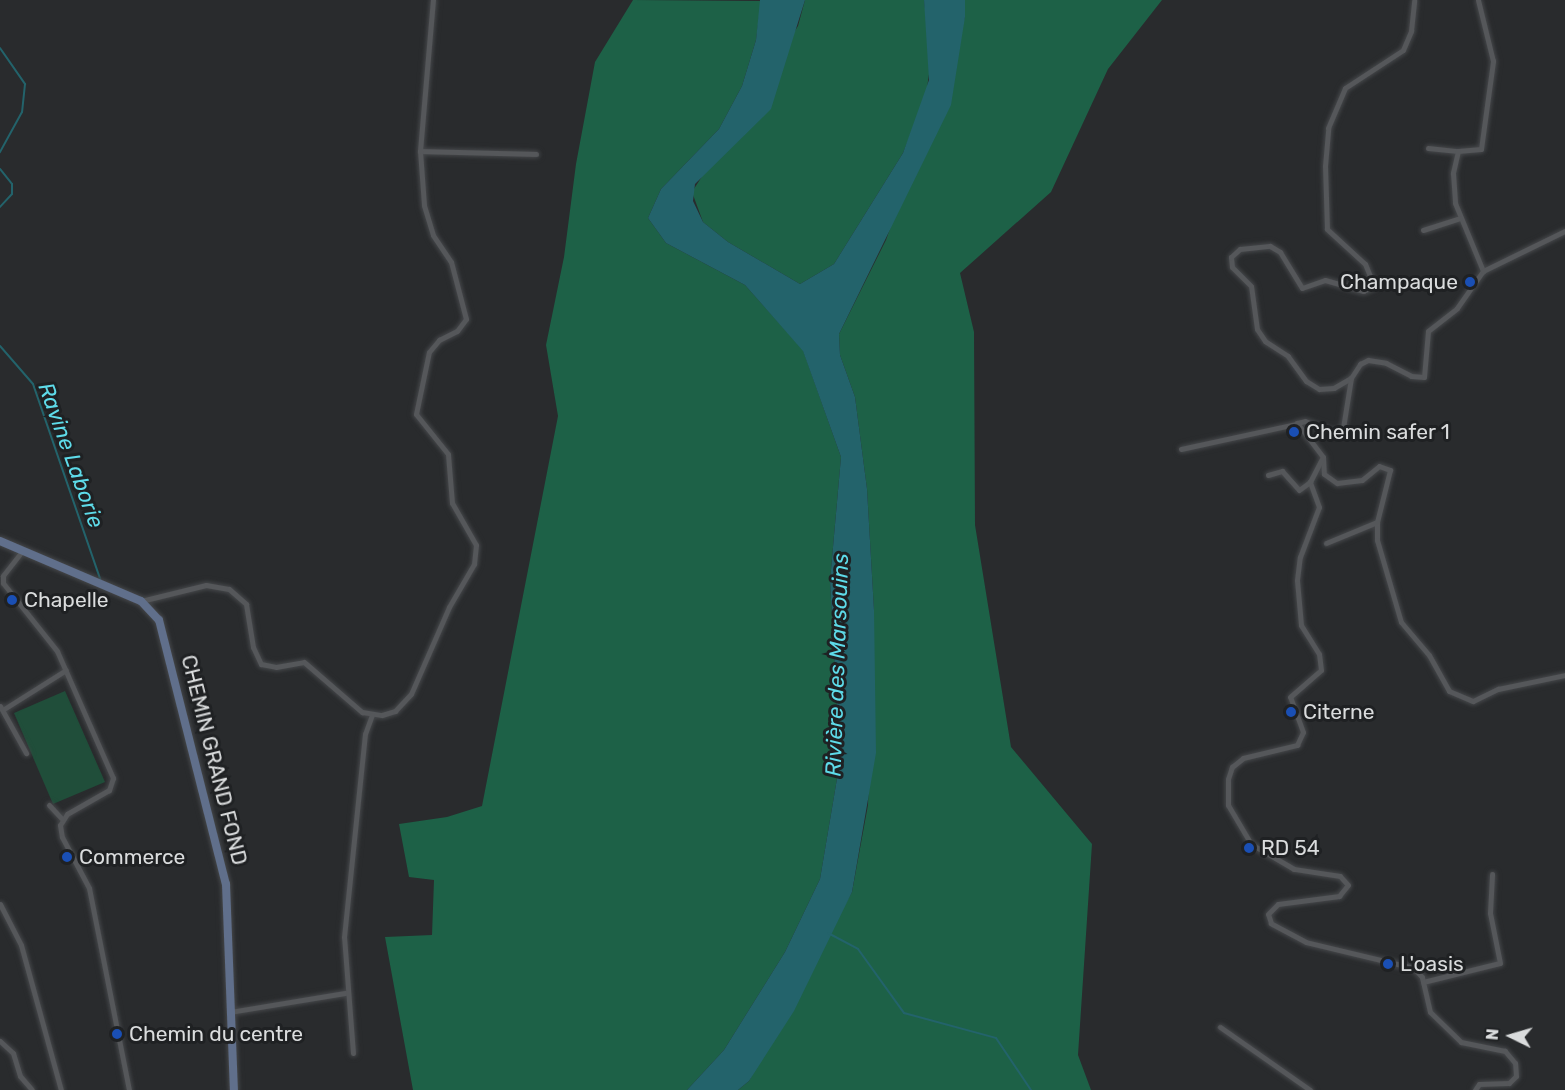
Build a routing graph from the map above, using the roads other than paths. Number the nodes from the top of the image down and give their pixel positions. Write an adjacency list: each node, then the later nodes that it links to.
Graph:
1 (433, 0): 5 (street)
2 (1414, 0): 12 (street)
3 (1478, 0): 6 (street)
4 (1428, 148): 6 (street)
5 (420, 151): 7 (street); 27 (street)
6 (1458, 151): 8 (street)
7 (536, 154)
8 (1459, 218): 9 (street); 11 (street)
9 (1423, 230)
10 (1565, 231): 11 (street)
11 (1483, 272): 12 (street)
12 (1351, 378): 13 (street)
13 (1296, 424): 14 (street); 15 (street)
14 (1181, 450)
15 (1323, 457): 17 (street); 18 (street)
16 (1268, 475): 17 (street)
17 (1310, 483): 33 (street)
18 (1377, 522): 20 (street); 25 (street)
19 (0, 541): 21 (street, CHEMIN GRAND FOND)
20 (1326, 543)
21 (23, 550): 22 (street); 23 (street, CHEMIN GRAND FOND)
22 (1, 583): 24 (street)
23 (141, 601): 27 (street); 35 (street, CHEMIN GRAND FOND)
24 (66, 669): 26 (street); 30 (street)
25 (1565, 675)
26 (2, 707): 28 (street)
27 (372, 715): 34 (street)
28 (26, 753)
29 (49, 805): 30 (street)
30 (62, 819): 41 (street)
31 (1492, 874): 33 (street)
32 (0, 904): 40 (street)
33 (1423, 982): 44 (street)
34 (345, 993): 35 (street); 38 (street)
35 (230, 1012): 42 (street, CHEMIN GRAND FOND)
36 (1220, 1028): 43 (street)
37 (0, 1041): 39 (street)
38 (353, 1053)
39 (32, 1090)
40 (61, 1090)
41 (129, 1090)
42 (234, 1090)
43 (1310, 1090)
44 (1475, 1090)

